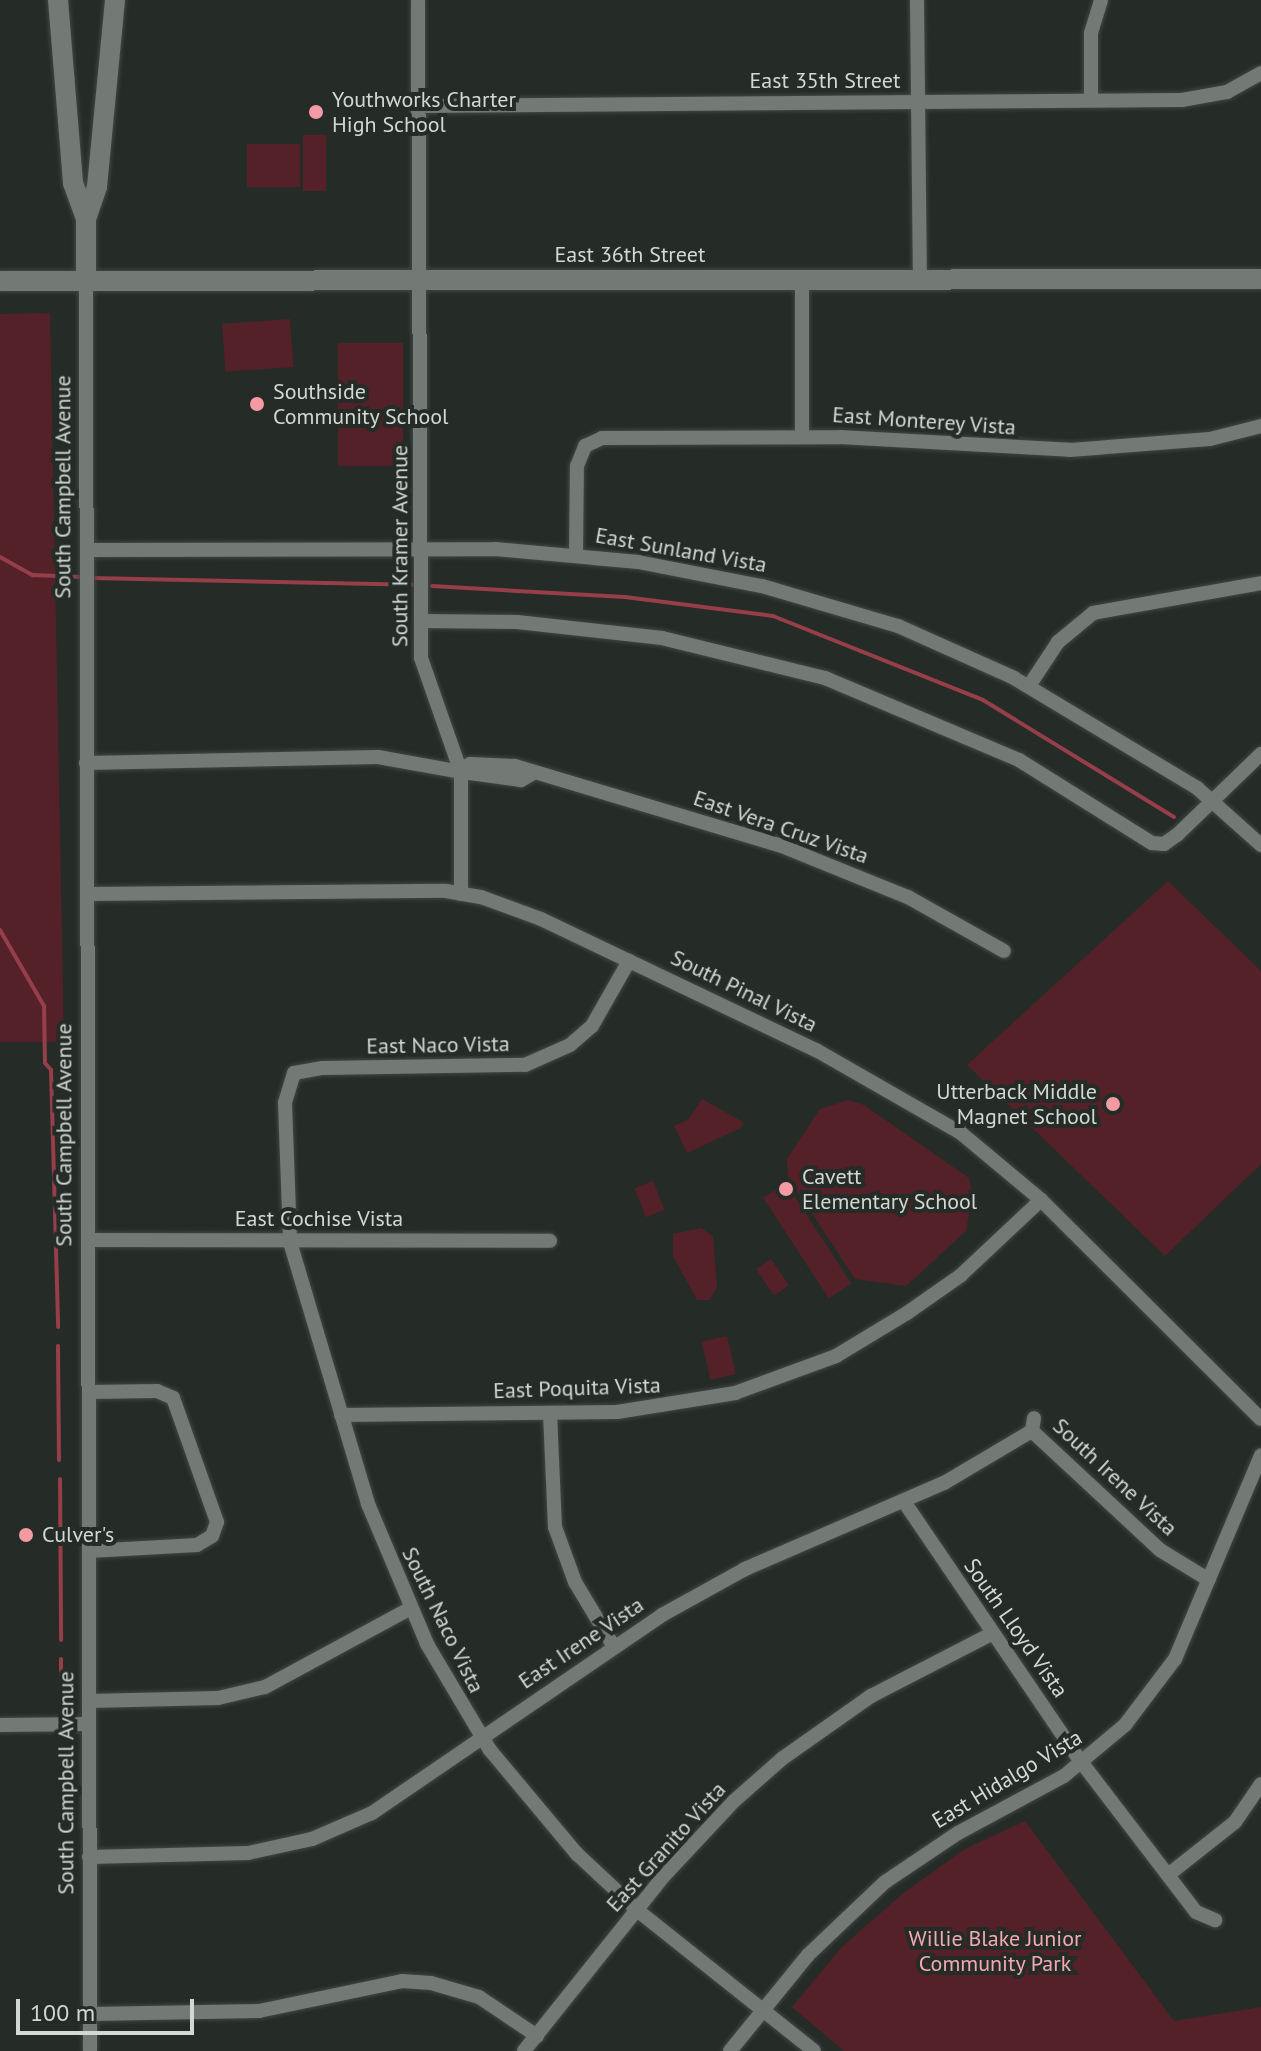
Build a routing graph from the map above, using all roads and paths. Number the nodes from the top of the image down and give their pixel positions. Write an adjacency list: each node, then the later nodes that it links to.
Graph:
1 (58, 0): 10 (main road, South Campbell Avenue)
2 (115, 0): 10 (main road, South Campbell Avenue)
3 (418, 0): 9 (street, South Kramer Avenue)
4 (917, 0): 8 (street)
5 (1101, 0): 7 (street)
6 (1261, 73): 7 (street, East 35th Street)
7 (1091, 100): 8 (street, East 35th Street)
8 (919, 102): 9 (street, East 35th Street); 11 (street)
9 (418, 106): 12 (street, South Kramer Avenue)
10 (86, 219): 16 (main road, South Campbell Avenue)
11 (920, 278): 13 (main road, East 36th Street); 14 (main road, East 36th Street)
12 (421, 279): 13 (main road, East 36th Street); 16 (main road, East 36th Street); 19 (street, South Kramer Avenue)
13 (802, 279): 18 (street)
14 (1261, 279)
15 (0, 281): 16 (main road, East 36th Street)
16 (86, 282): 20 (street, South Campbell Avenue)
17 (1261, 426): 18 (street, East Monterey Vista)
18 (802, 436): 21 (street, East Monterey Vista)
19 (423, 549): 20 (street, East Sunland Vista); 21 (street, East Sunland Vista); 23 (street, South Kramer Avenue)
20 (88, 550): 26 (street, South Campbell Avenue)
21 (576, 555): 24 (street, East Sunland Vista)
22 (1261, 583): 24 (street)
23 (421, 621): 27 (street, South Kramer Avenue); 28 (street)
24 (1029, 686): 28 (street, East Sunland Vista)
25 (1261, 754): 28 (street)
26 (86, 763): 27 (street, East Vera Cruz Vista); 30 (street, South Campbell Avenue)
27 (461, 772): 31 (street, South Kramer Avenue); 32 (street, East Vera Cruz Vista)
28 (1217, 802): 29 (street, East Sunland Vista)
29 (1261, 845)
30 (87, 894): 31 (street, South Pinal Vista); 36 (street, South Campbell Avenue)
31 (461, 894): 33 (street, South Pinal Vista)
32 (1004, 951)
33 (629, 961): 34 (street, East Naco Vista); 35 (street, South Pinal Vista)
34 (289, 1069): 38 (street, South Naco Vista)
35 (1041, 1200): 40 (street, East Poquita Vista); 42 (street, South Pinal Vista)
36 (88, 1240): 38 (street, East Cochise Vista); 39 (street, South Campbell Avenue)
37 (550, 1241): 38 (street, East Cochise Vista)
38 (290, 1242): 41 (street, South Naco Vista)
39 (90, 1392): 46 (street, South Campbell Avenue); 46 (street)
40 (550, 1413): 41 (street, East Poquita Vista); 50 (street)
41 (341, 1415): 48 (street, South Naco Vista)
42 (1261, 1419)
43 (1033, 1424): 45 (street, East Irene Vista); 47 (street, South Irene Vista)
44 (1261, 1455): 47 (street, East Hidalgo Vista)
45 (905, 1503): 49 (street, South Lloyd Vista); 50 (street, East Irene Vista)
46 (89, 1551): 51 (street, South Campbell Avenue)
47 (1209, 1580): 55 (street, East Hidalgo Vista)
48 (409, 1609): 51 (street); 54 (street, South Naco Vista)
49 (993, 1633): 55 (street, South Lloyd Vista); 59 (street, East Granito Vista)
50 (614, 1647): 54 (street, East Irene Vista)
51 (89, 1701): 52 (street, South Campbell Avenue)
52 (89, 1724): 53 (street); 57 (street, South Campbell Avenue)
53 (0, 1725)
54 (482, 1737): 57 (street, East Irene Vista); 59 (street, South Naco Vista)
55 (1082, 1763): 58 (street, South Lloyd Vista); 61 (street, East Hidalgo Vista)
56 (1261, 1784): 58 (street)
57 (89, 1857): 62 (street, South Campbell Avenue)
58 (1168, 1875): 60 (street, South Lloyd Vista)
59 (637, 1910): 61 (street, South Naco Vista); 63 (street, East Granito Vista)
60 (1215, 1920)
61 (763, 2009): 66 (street, East Hidalgo Vista); 67 (street, South Naco Vista)
62 (90, 2014): 63 (street); 64 (street, South Campbell Avenue)
63 (537, 2036): 65 (street, East Granito Vista)
64 (90, 2051)
65 (524, 2051)
66 (730, 2051)
67 (814, 2051)

